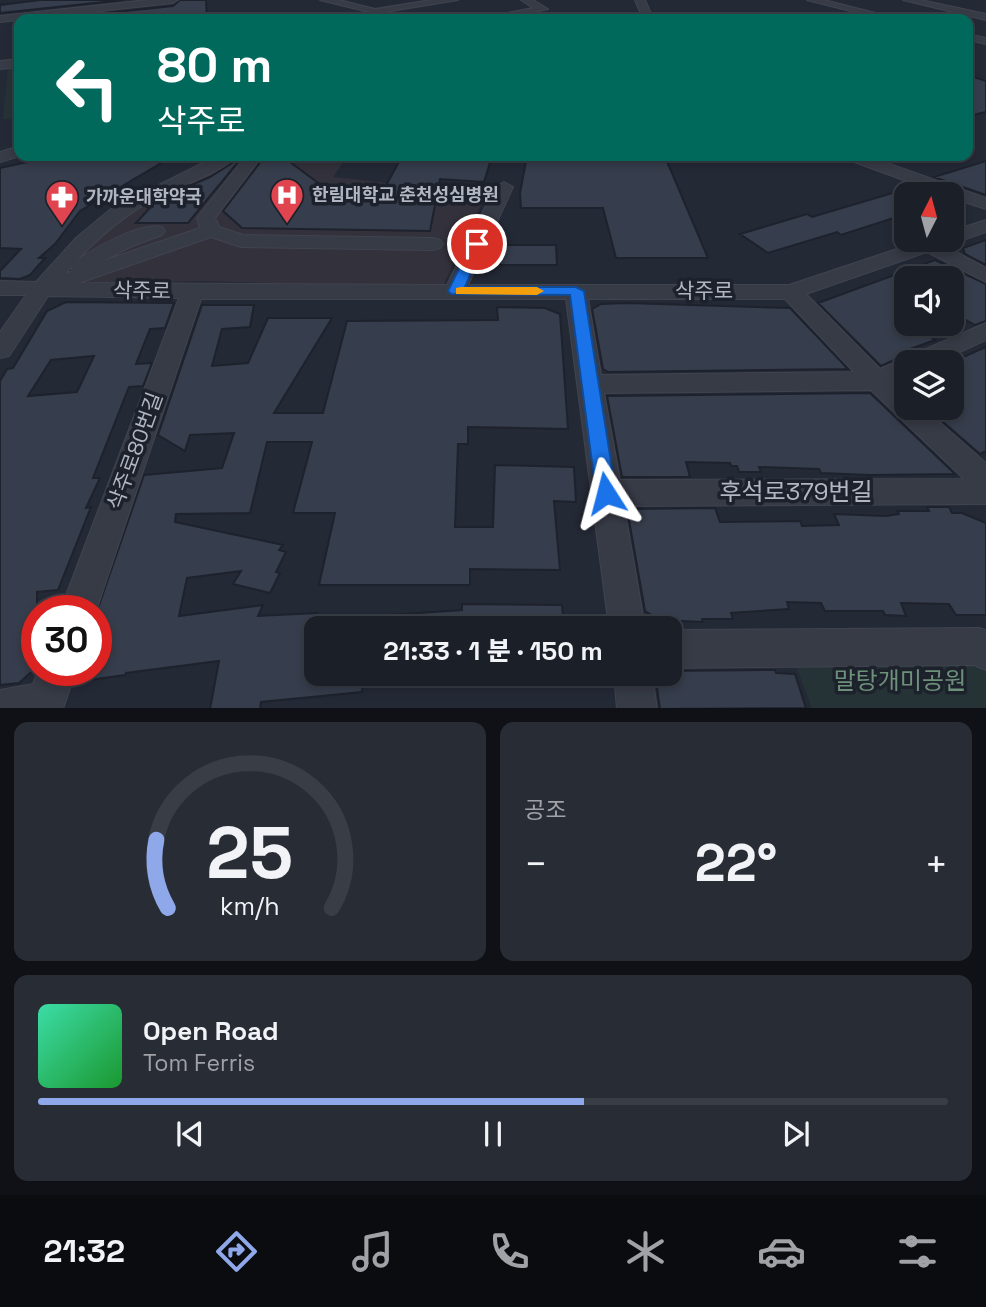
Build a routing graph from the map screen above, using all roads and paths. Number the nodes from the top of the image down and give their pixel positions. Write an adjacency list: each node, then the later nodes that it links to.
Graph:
1 (52, 0): 12 (street)
2 (173, 0): 12 (street)
3 (325, 0): 14 (street)
4 (369, 0): 9 (street)
5 (453, 0): 9 (street)
6 (526, 0): 16 (street)
7 (812, 0): 17 (street)
8 (908, 0): 11 (street)
9 (383, 9): 15 (street)
10 (986, 10): 11 (street)
11 (959, 11): 18 (street); 19 (street)
12 (50, 12): 13 (street)
13 (36, 14)
14 (373, 14)
15 (377, 14)
16 (509, 14)
17 (872, 14)
18 (949, 14)
19 (972, 14)
20 (181, 161): 34 (street)
21 (218, 161): 34 (street)
22 (250, 161): 28 (street)
23 (866, 161): 25 (street)
24 (504, 187): 36 (street)
25 (986, 204)
26 (986, 226): 29 (street)
27 (155, 231): 34 (street)
28 (211, 231): 30 (street); 34 (street)
29 (964, 233)
30 (433, 244)
31 (907, 252): 39 (street, 삭주로)
32 (951, 252): 33 (street)
33 (986, 276)
34 (50, 284): 35 (street, 삭주로); 38 (street, 삭주로); 41 (street)
35 (0, 288)
36 (456, 291): 37 (street, 삭주로); 38 (street, 삭주로)
37 (576, 291): 39 (street, 삭주로); 45 (street)
38 (192, 292): 49 (street, 삭주로80번길)
39 (791, 292): 44 (street)
40 (986, 331): 42 (street)
41 (0, 350)
42 (944, 350)
43 (894, 373): 44 (street)
44 (877, 381): 45 (street); 46 (street)
45 (590, 384): 48 (street)
46 (986, 481)
47 (986, 491): 48 (street, 후석로379번길)
48 (606, 493): 50 (street)
49 (84, 595)
50 (625, 616)
51 (682, 649): 52 (street)
52 (986, 651)
53 (634, 686): 56 (street)
54 (48, 694): 55 (street)
55 (4, 708)
56 (637, 708)

